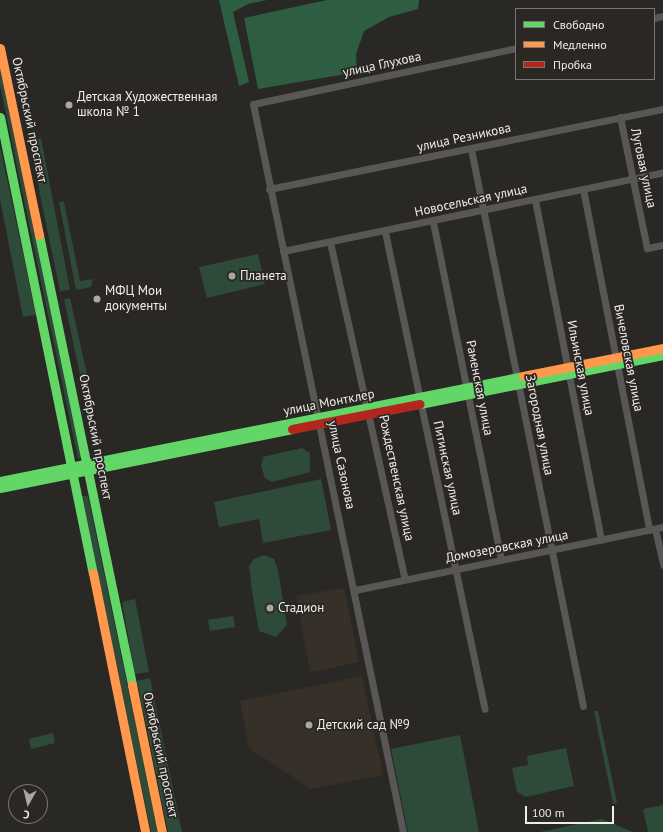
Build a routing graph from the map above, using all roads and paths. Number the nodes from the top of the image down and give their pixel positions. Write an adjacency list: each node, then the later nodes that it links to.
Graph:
1 (0, 48): 28 (main road, Октябрьский проспект)
2 (515, 48): 3 (street, улица Глухова)
3 (253, 104): 10 (street, улица Сазонова)
4 (663, 109): 6 (street, улица Резникова)
5 (0, 117): 29 (main road)
6 (620, 117): 7 (street, улица Резникова); 9 (street, Луговая улица)
7 (471, 149): 10 (street, улица Резникова); 13 (street, Загородная улица)
8 (663, 172): 9 (street, Новосельская улица)
9 (632, 179): 11 (street, Новосельская улица); 17 (street, Луговая улица)
10 (269, 189): 18 (street, улица Сазонова)
11 (583, 190): 12 (street, Новосельская улица); 21 (street, Вичеловская улица)
12 (535, 200): 13 (street, Новосельская улица); 22 (street, Ильинская улица)
13 (484, 211): 14 (street, Новосельская улица); 23 (street, Загородная улица)
14 (433, 222): 15 (street, Новосельская улица); 24 (street, Раменская улица)
15 (385, 232): 16 (street, Новосельская улица); 25 (street, Питинская улица)
16 (330, 242): 18 (street, Новосельская улица); 26 (street, Рождественская улица)
17 (663, 245)
18 (283, 251): 27 (street, улица Сазонова)
19 (663, 348): 21 (main road, улица Монтклер)
20 (663, 355): 21 (main road, улица Монтклер)
21 (616, 361): 22 (main road, улица Монтклер); 33 (street, Вичеловская улица)
22 (569, 371): 23 (main road, улица Монтклер); 34 (street, Ильинская улица)
23 (519, 381): 24 (main road, улица Монтклер); 35 (street, Загородная улица)
24 (468, 392): 25 (main road, улица Монтклер); 36 (street, Раменская улица)
25 (420, 402): 26 (main road, улица Монтклер); 38 (street, Питинская улица)
26 (369, 412): 27 (main road, улица Монтклер); 39 (street, Рождественская улица)
27 (320, 422): 28 (main road, улица Монтклер); 40 (street, улица Сазонова)
28 (88, 467): 29 (main road, улица Монтклер); 44 (main road, Октябрьский проспект)
29 (70, 470): 30 (main road, улица Монтклер); 31 (main road, улица Монтклер); 43 (main road)
30 (0, 481)
31 (0, 488)
32 (663, 527): 33 (street, Домозеровская улица)
33 (652, 530): 34 (street, Домозеровская улица); 37 (street, Вичеловская улица)
34 (601, 540): 35 (street, Домозеровская улица)
35 (551, 550): 36 (street, Домозеровская улица); 41 (street, Загородная улица)
36 (501, 559): 38 (street, Домозеровская улица)
37 (663, 565)
38 (456, 569): 39 (street, Домозеровская улица); 42 (street, Питинская улица)
39 (405, 579): 40 (street, Домозеровская улица)
40 (355, 590): 45 (street, улица Сазонова)
41 (583, 706)
42 (485, 709)
43 (145, 832)
44 (162, 832)
45 (402, 832)

